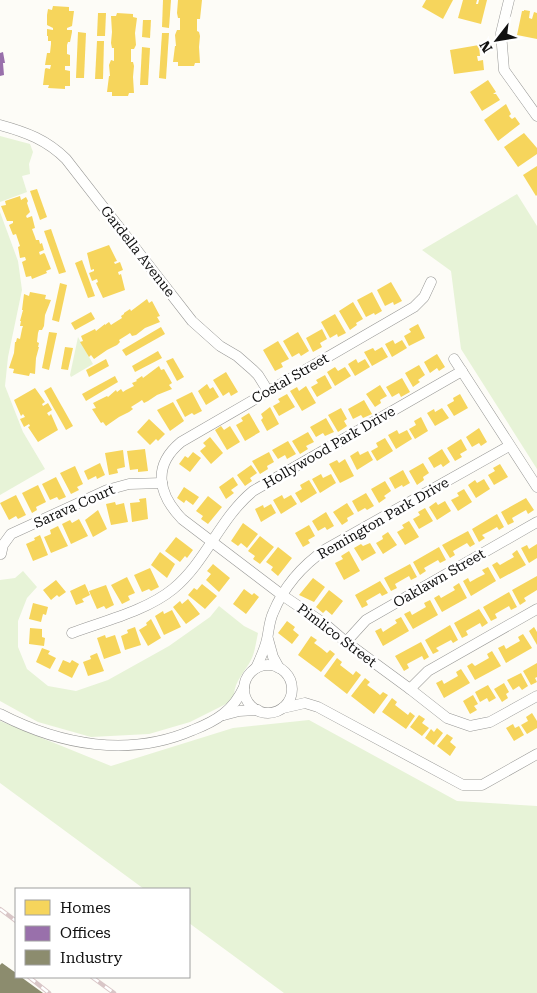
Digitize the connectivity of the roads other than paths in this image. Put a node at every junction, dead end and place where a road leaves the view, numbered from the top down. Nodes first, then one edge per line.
1 (509, 0) edge
2 (537, 116) edge
3 (0, 125) edge
4 (431, 282) dead end
5 (454, 359) dead end
6 (462, 371) junction
7 (268, 391) junction
8 (509, 446) junction
9 (162, 483) junction
10 (537, 488) edge
11 (537, 522) edge
12 (212, 542) junction
13 (1, 554) edge
14 (282, 595) junction
15 (537, 609) edge
16 (72, 633) dead end
17 (267, 638) junction
18 (346, 642) junction
19 (256, 668) junction
20 (279, 668) junction
21 (292, 687) junction
22 (244, 688) junction
23 (410, 689) junction
24 (537, 696) edge
25 (305, 703) junction
26 (283, 708) junction
27 (258, 710) junction
28 (0, 714) edge
29 (223, 716) junction
30 (537, 754) edge

1 - 2 street
3 - 7 street, Gardella Avenue
4 - 7 street, Costal Street
5 - 6 street
6 - 8 street
6 - 12 street, Hollywood Park Drive
7 - 9 street, Costal Street
8 - 10 street
8 - 14 street, Remington Park Drive
9 - 12 street, Pimlico Street
9 - 13 street, Sarava Court
11 - 18 street, Oaklawn Street
12 - 14 street, Pimlico Street
12 - 16 street, Hollywood Park Drive
14 - 17 street, Remington Park Drive
14 - 18 street, Pimlico Street
15 - 23 street
17 - 19 street, Remington Park Drive
17 - 20 street
18 - 23 street, Pimlico Street
19 - 20 street
19 - 22 street
20 - 21 street
21 - 25 street
21 - 26 street
22 - 27 street
22 - 29 street
23 - 24 street, Pimlico Street
25 - 26 street
25 - 30 street
26 - 27 street
27 - 29 street
28 - 29 street

